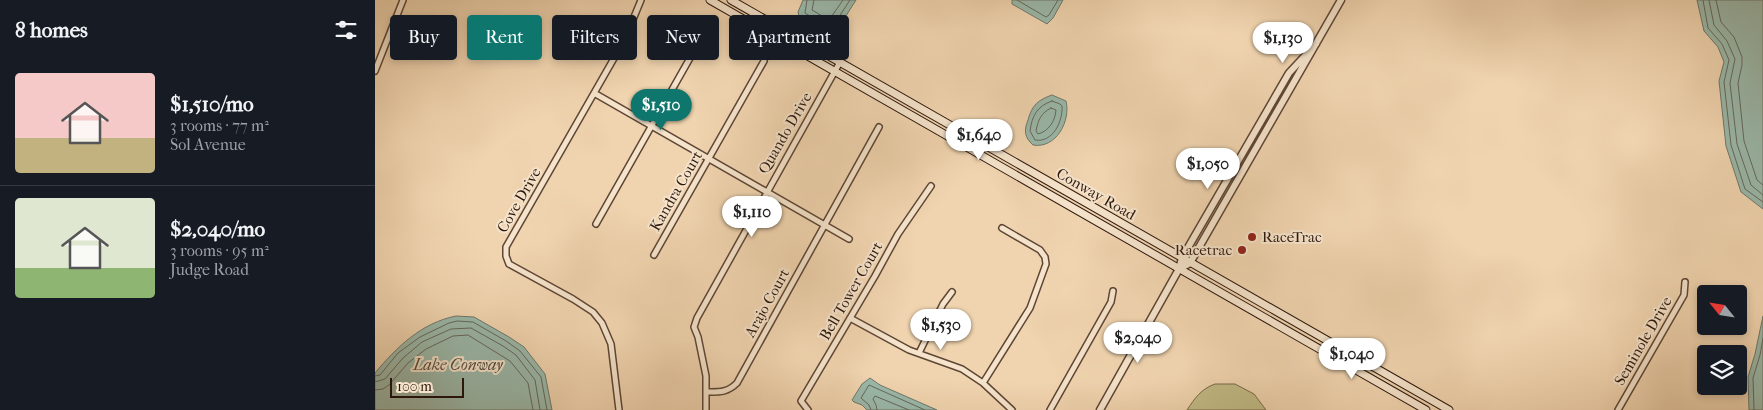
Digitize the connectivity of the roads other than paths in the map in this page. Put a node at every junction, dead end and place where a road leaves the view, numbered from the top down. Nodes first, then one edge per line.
1 (403, 0) edge
2 (641, 0) edge
3 (710, 0) edge
4 (731, 0) edge
5 (1341, 0) edge
6 (1316, 44) junction
7 (377, 60) edge
8 (689, 60) edge
9 (764, 62) dead end
10 (840, 62) junction
11 (834, 71) junction
12 (375, 72) edge
13 (594, 94) junction
14 (652, 126) junction
15 (879, 127) dead end
16 (968, 148) junction
17 (990, 148) junction
18 (709, 159) junction
19 (931, 186) dead end
20 (766, 192) junction
21 (597, 224) dead end
22 (824, 225) junction
23 (1003, 228) dead end
24 (849, 239) dead end
25 (654, 255) dead end
26 (1182, 258) junction
27 (1190, 263) junction
28 (1179, 269) junction
29 (1685, 282) dead end
30 (952, 292) dead end
31 (1113, 292) dead end
32 (850, 318) junction
33 (1288, 331) junction
34 (1311, 332) junction
35 (919, 353) junction
36 (983, 383) junction
37 (706, 392) junction
38 (1433, 401) junction
39 (1440, 408) edge
40 (619, 410) edge
41 (706, 410) edge
42 (808, 410) edge
43 (1012, 410) edge
44 (1050, 410) edge
45 (1101, 410) edge
46 (1427, 410) edge
47 (1449, 410) edge
48 (1618, 410) edge

1 - 7 street
2 - 13 street, Cove Drive
3 - 11 main road, Conway Road
4 - 10 main road, Conway Road
5 - 6 street
6 - 26 street
6 - 27 street
7 - 12 street
8 - 14 street
9 - 18 street, Kandra Court
10 - 11 street, Quando Drive
10 - 17 main road, Conway Road
11 - 16 main road, Conway Road
11 - 20 street, Quando Drive
13 - 14 street
13 - 40 street, Cove Drive
14 - 18 street
14 - 21 street
15 - 22 street, Arajo Court
16 - 17 main road
16 - 28 main road, Conway Road
17 - 26 main road, Conway Road
18 - 20 street
18 - 25 street, Kandra Court
19 - 32 street, Bell Tower Court
20 - 22 street
20 - 37 street, Quando Drive
22 - 24 street
22 - 37 street, Arajo Court
23 - 36 street
26 - 27 main road, Conway Road
26 - 28 street
27 - 28 street
27 - 34 main road, Conway Road
28 - 33 main road, Conway Road
28 - 45 street
29 - 48 street, Seminole Drive
30 - 35 street
31 - 44 street
32 - 35 street
32 - 42 street, Bell Tower Court
33 - 34 main road
33 - 46 main road, Conway Road
34 - 38 main road, Conway Road
35 - 36 street
36 - 43 street
37 - 41 street, Quando Drive
38 - 39 main road, Conway Road
38 - 46 street
39 - 47 main road, Conway Road

